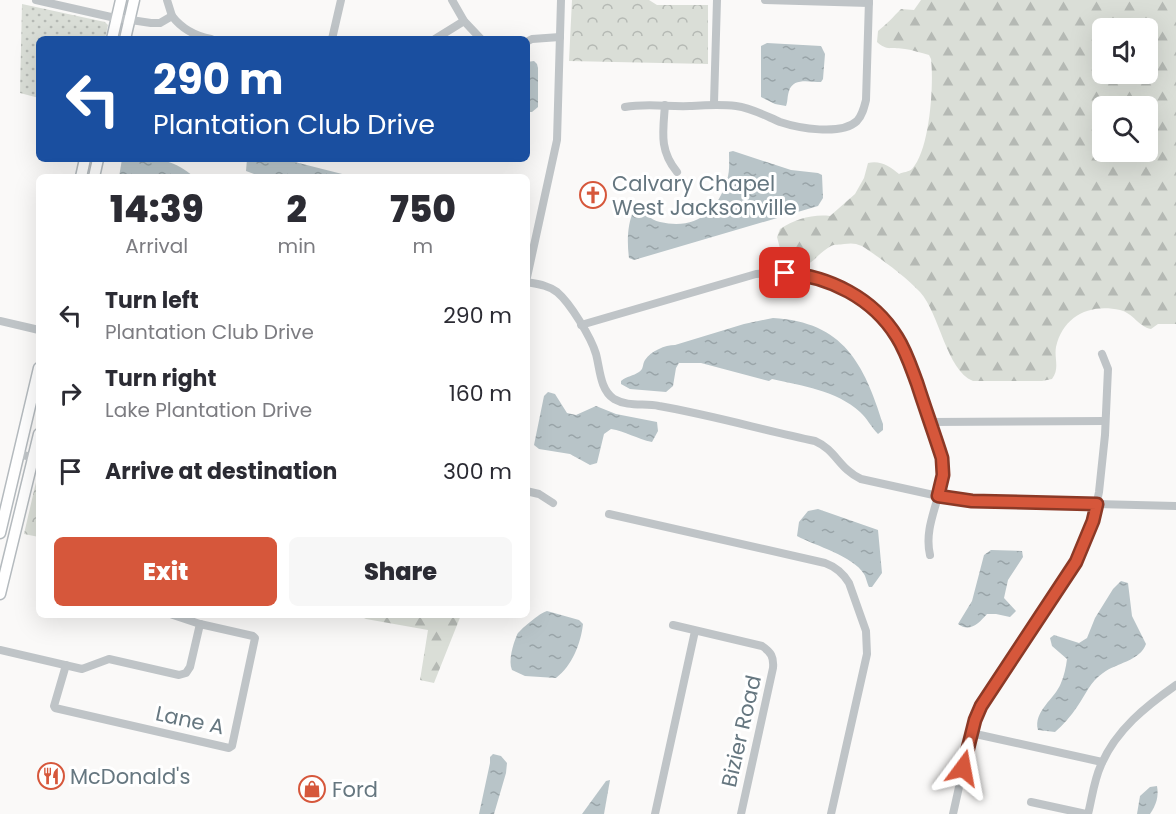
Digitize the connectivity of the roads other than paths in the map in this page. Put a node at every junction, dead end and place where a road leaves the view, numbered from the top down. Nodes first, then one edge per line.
1 (36, 0) edge
2 (121, 0) edge
3 (134, 0) edge
4 (167, 0) edge
5 (341, 0) edge
6 (452, 0) edge
7 (561, 0) edge
8 (717, 0) edge
9 (765, 0) edge
10 (869, 1) edge
11 (172, 16) junction
12 (117, 18) junction
13 (130, 20) junction
14 (464, 21) junction
15 (113, 36) edge
16 (126, 36) edge
17 (199, 36) edge
18 (333, 36) edge
19 (440, 36) edge
20 (478, 36) edge
21 (560, 37) junction
22 (530, 40) edge
23 (714, 103) junction
24 (664, 105) junction
25 (625, 107) dead end
26 (677, 172) dead end
27 (530, 263) edge
28 (530, 283) edge
29 (0, 321) edge
30 (581, 325) junction
31 (36, 329) edge
32 (1102, 354) dead end
33 (36, 381) edge
34 (1105, 421) junction
35 (931, 422) junction
36 (19, 454) junction
37 (36, 458) edge
38 (530, 492) edge
39 (938, 496) junction
40 (554, 503) dead end
41 (1097, 504) junction
42 (1176, 506) edge
43 (609, 514) dead end
44 (0, 534) edge
45 (930, 555) dead end
46 (0, 594) edge
47 (182, 618) edge
48 (200, 624) junction
49 (673, 626) dead end
50 (695, 631) junction
51 (0, 650) edge
52 (66, 665) junction
53 (1176, 685) edge
54 (971, 733) junction
55 (1102, 762) junction
56 (1031, 802) dead end
57 (655, 814) edge
58 (741, 814) edge
59 (831, 814) edge
60 (953, 814) edge
61 (1087, 814) edge

1 - 12 street
2 - 12 main road
3 - 13 main road
4 - 11 street
5 - 18 street
6 - 14 street
7 - 21 street
8 - 23 street
9 - 10 street
10 - 23 street
11 - 13 street
11 - 17 street
12 - 13 street
12 - 15 main road
13 - 16 main road
14 - 19 street
14 - 20 street
21 - 22 street
21 - 27 street
23 - 24 street
24 - 25 street
24 - 26 street
28 - 30 street
29 - 31 street
30 - 35 street
30 - 39 street
32 - 34 street
33 - 36 main road
34 - 35 street
34 - 41 street
35 - 39 street
36 - 37 street
36 - 44 main road
37 - 46 main road
38 - 40 street
39 - 41 street
39 - 45 street
41 - 42 street
41 - 54 street
43 - 59 street
47 - 48 street
48 - 52 street
48 - 52 street, Lane A
49 - 50 street
50 - 57 street
50 - 58 street, Bizier Road
51 - 52 street
53 - 55 street
54 - 55 street
54 - 60 street
55 - 61 street
56 - 61 street

